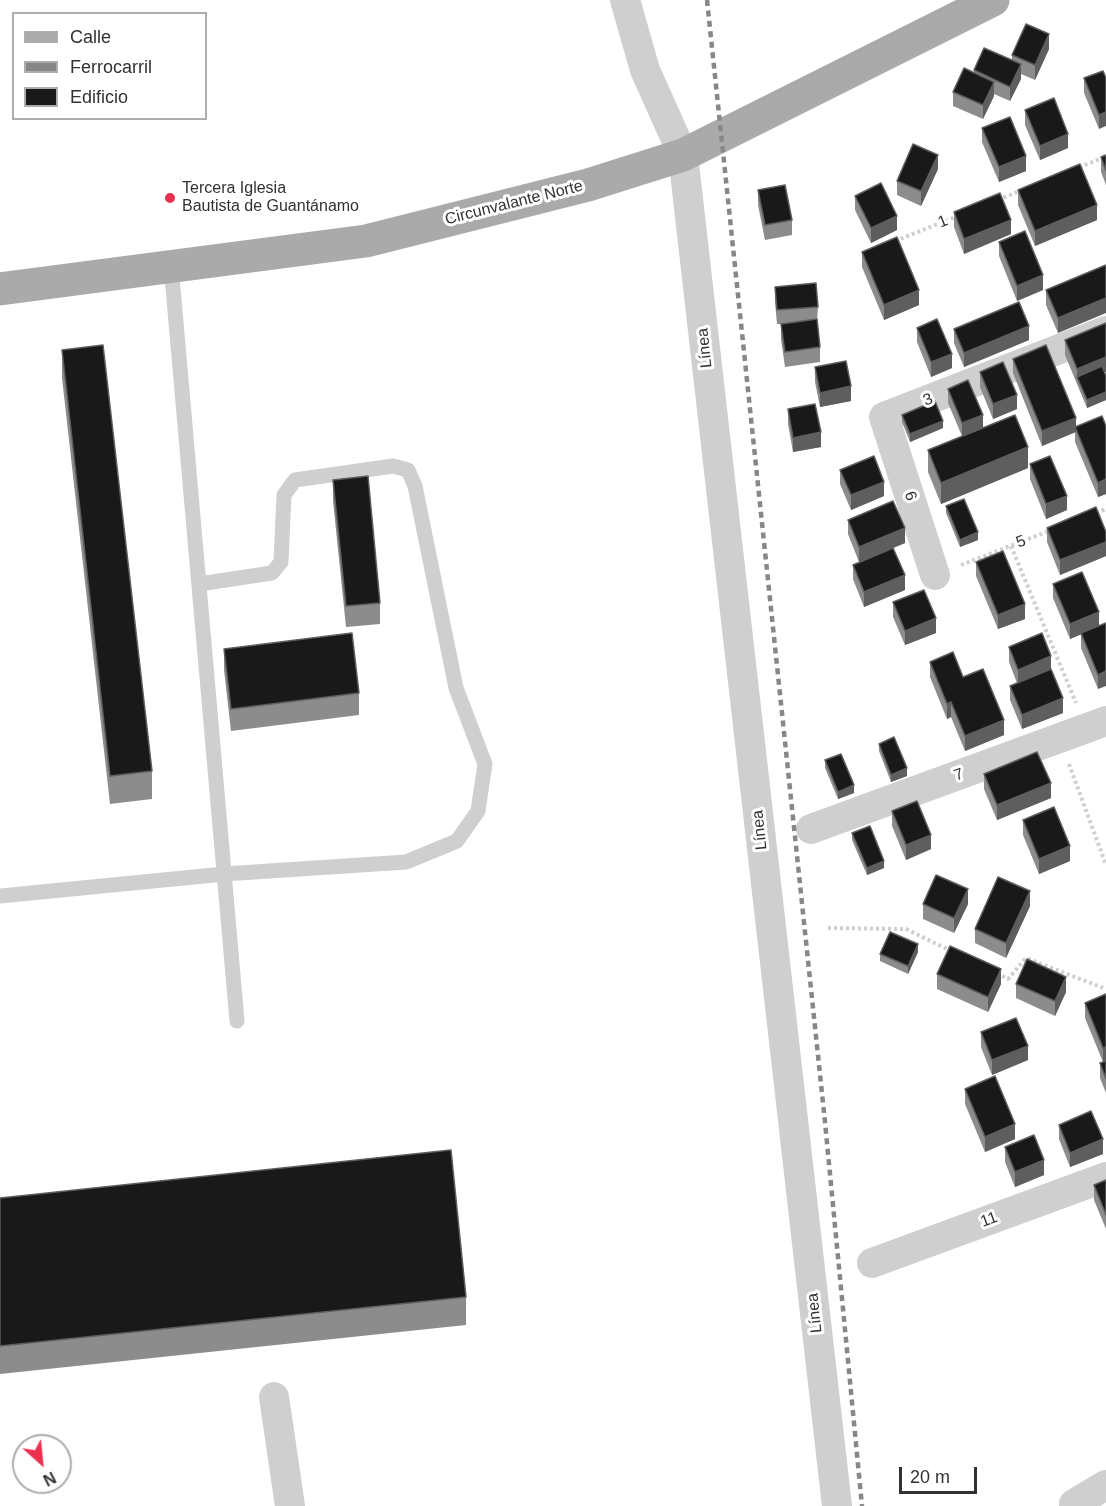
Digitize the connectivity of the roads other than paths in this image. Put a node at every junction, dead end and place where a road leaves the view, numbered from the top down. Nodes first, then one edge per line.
1 (625, 0) edge
2 (993, 0) edge
3 (683, 155) junction
4 (171, 266) junction
5 (0, 289) edge
6 (1106, 331) edge
7 (884, 417) joint
8 (935, 575) road end
9 (199, 584) junction
10 (1084, 729) edge
11 (811, 829) dead end
12 (224, 874) junction
13 (0, 896) edge
14 (237, 1021) dead end
15 (1106, 1177) edge
16 (872, 1263) dead end
17 (274, 1398) dead end
18 (1106, 1485) edge
19 (290, 1506) edge
20 (837, 1506) edge
21 (1074, 1506) edge

1 - 3 street, Línea
2 - 3 main road, Circunvalante Norte
3 - 4 main road, Circunvalante Norte
3 - 20 street, Línea
4 - 5 main road, Circunvalante Norte
4 - 9 lane
6 - 7 street, 3
7 - 8 street, 6
9 - 12 lane
9 - 12 lane
10 - 11 street, 7
12 - 13 lane
12 - 14 lane
15 - 16 street, 11
17 - 19 street
18 - 21 street

